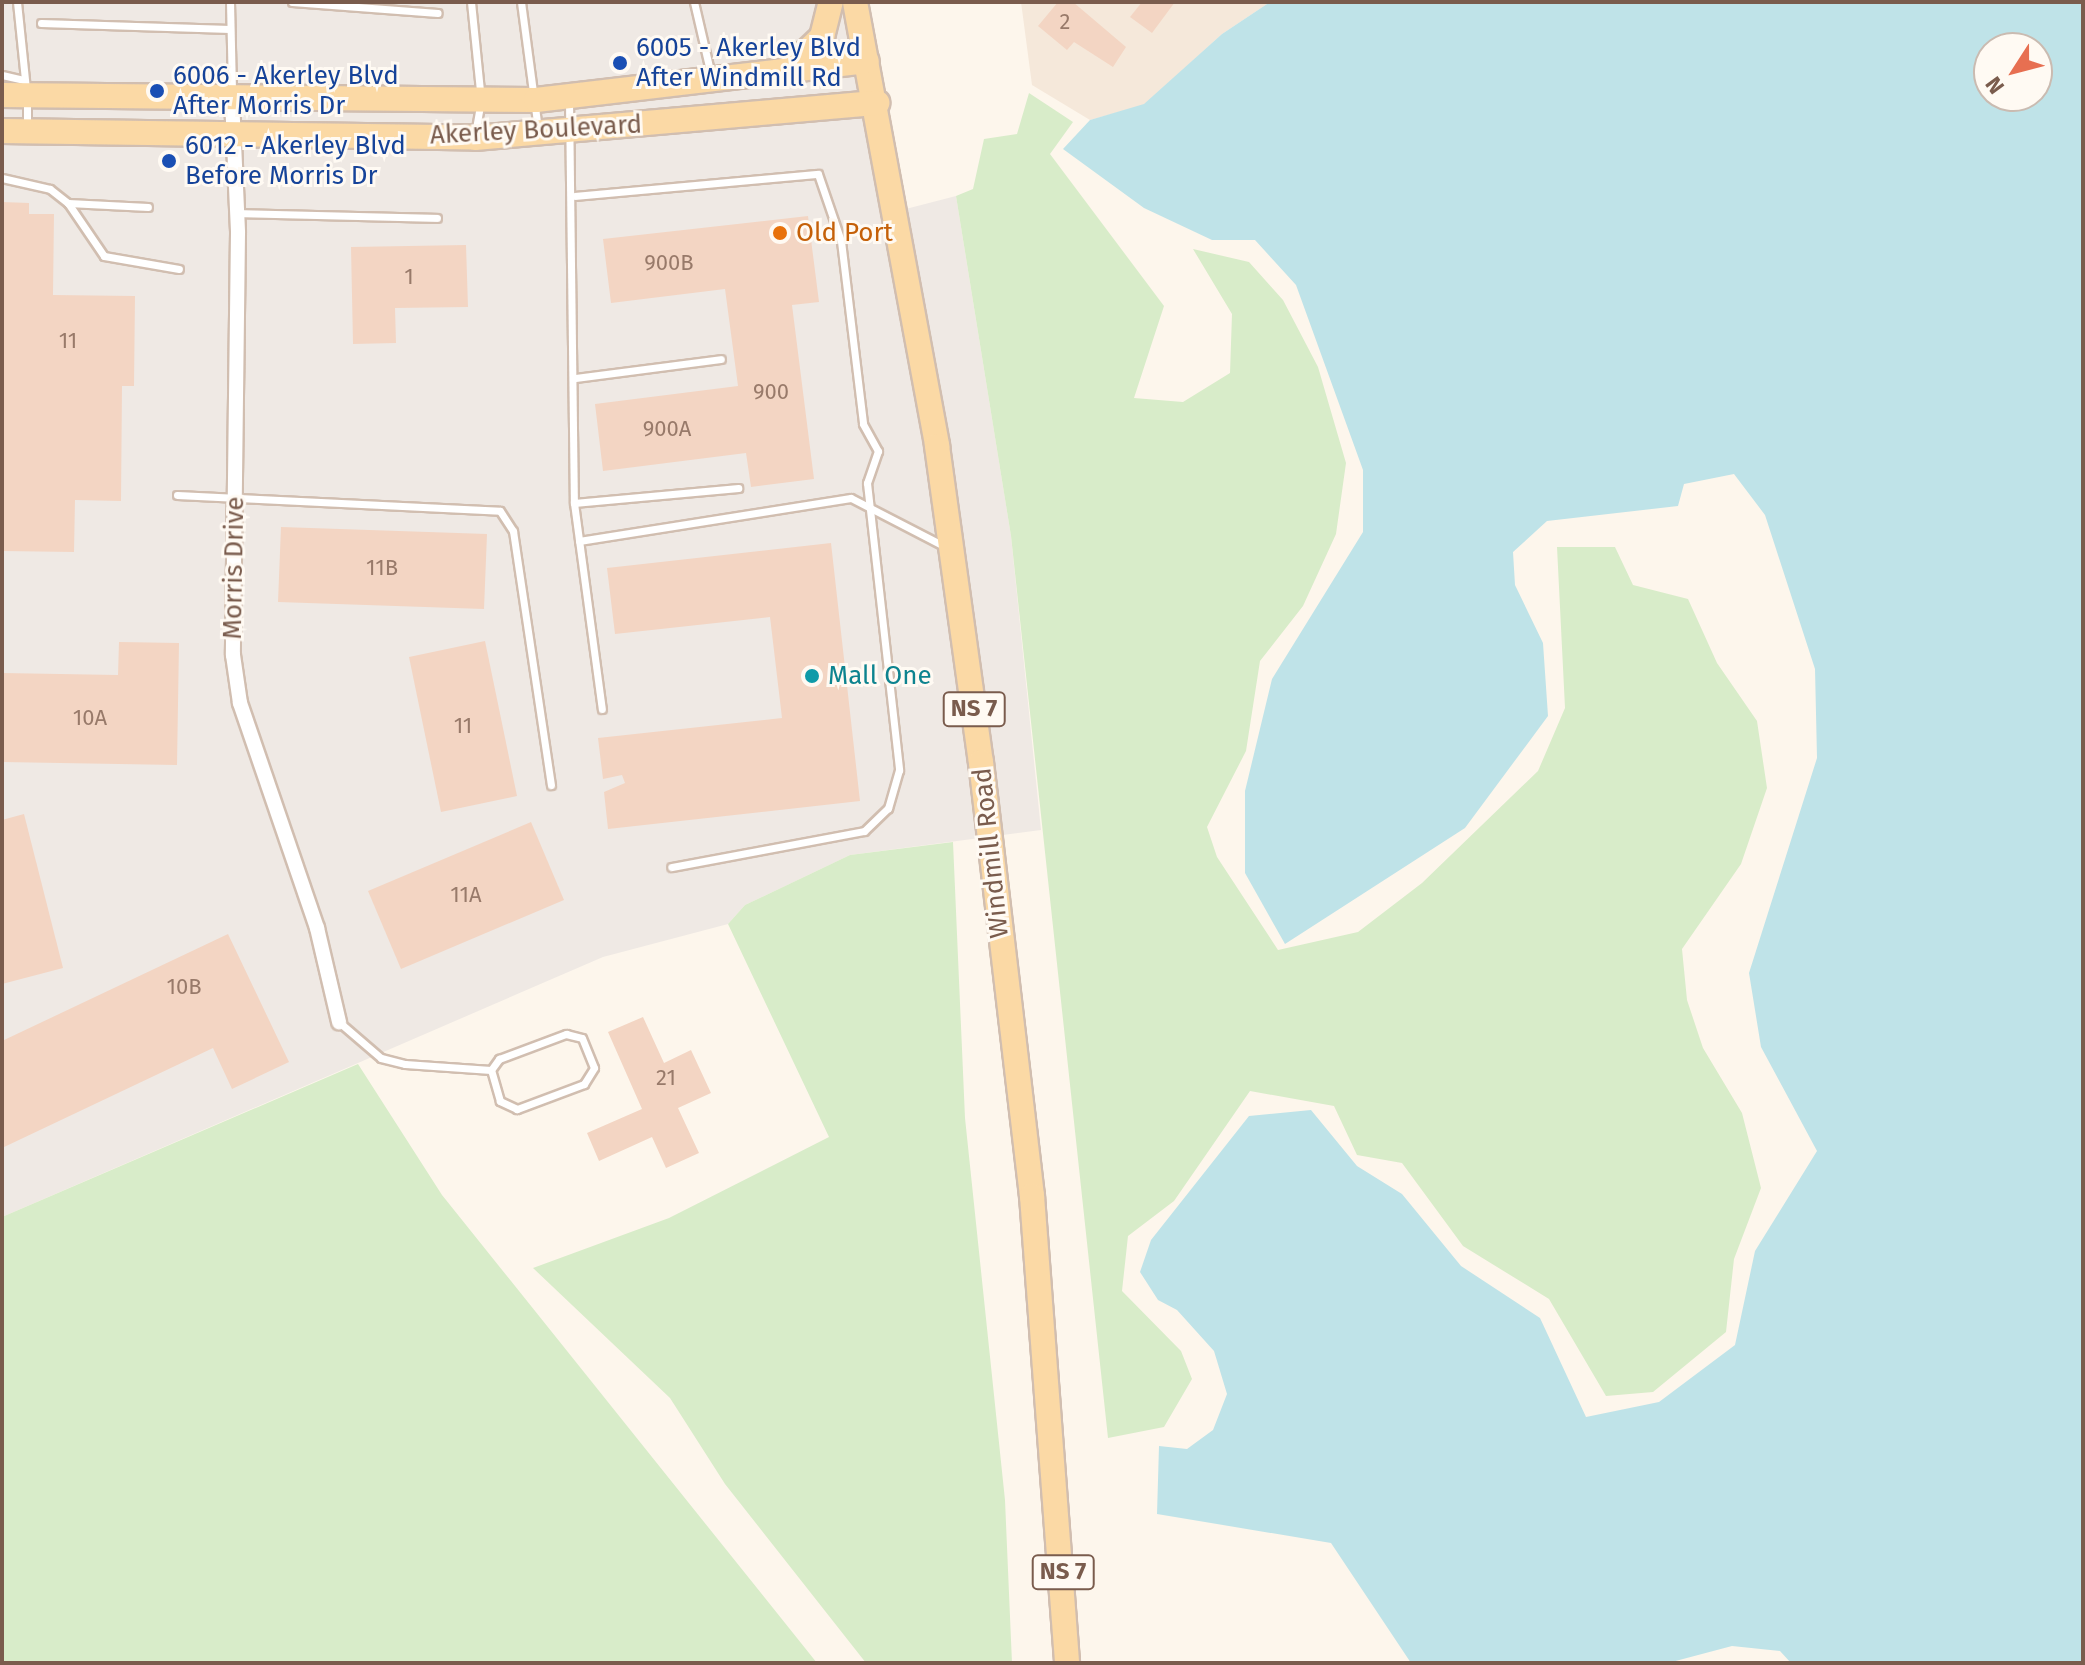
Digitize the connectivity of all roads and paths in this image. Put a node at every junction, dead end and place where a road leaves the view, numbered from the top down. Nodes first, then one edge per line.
1 (17, 2) edge
2 (230, 2) edge
3 (292, 2) edge
4 (471, 2) edge
5 (521, 2) edge
6 (694, 2) edge
7 (831, 2) edge
8 (855, 2) edge
9 (438, 13) dead end
10 (41, 23) dead end
11 (230, 29) junction
12 (867, 61) junction
13 (784, 73) junction
14 (2, 75) edge
15 (712, 77) junction
16 (26, 88) junction
17 (2, 95) edge
18 (568, 98) junction
19 (232, 99) junction
20 (481, 100) junction
21 (536, 100) junction
22 (877, 103) junction
23 (2, 131) edge
24 (27, 131) junction
25 (573, 131) junction
26 (232, 132) junction
27 (538, 135) junction
28 (475, 138) junction
29 (2, 178) edge
30 (575, 196) junction
31 (68, 203) junction
32 (148, 207) dead end
33 (237, 213) junction
34 (437, 218) dead end
35 (179, 269) dead end
36 (721, 359) dead end
37 (575, 378) junction
38 (738, 488) dead end
39 (177, 495) dead end
40 (235, 496) junction
41 (574, 503) junction
42 (869, 507) junction
43 (579, 541) junction
44 (951, 550) junction
45 (602, 709) dead end
46 (551, 785) dead end
47 (671, 867) dead end
48 (339, 1022) joint
49 (491, 1070) junction
50 (1067, 1663) edge

1 - 16 lane
2 - 11 lane
3 - 9 lane
4 - 20 lane
5 - 21 lane
6 - 15 lane
7 - 13 main road
8 - 12 main road, Windmill Road / NS 7
10 - 11 lane
11 - 19 lane
12 - 13 main road, Akerley Boulevard
12 - 22 main road, Windmill Road / NS 7
13 - 15 main road, Akerley Boulevard
14 - 16 lane
15 - 18 main road, Akerley Boulevard
16 - 17 main road, Akerley Boulevard
16 - 19 main road, Akerley Boulevard
16 - 24 lane
18 - 21 main road, Akerley Boulevard
18 - 25 lane
19 - 20 main road, Akerley Boulevard
19 - 26 street, Morris Drive
20 - 21 main road, Akerley Boulevard
20 - 28 lane
21 - 27 lane
22 - 25 main road, Akerley Boulevard
22 - 44 main road, Windmill Road / NS 7
23 - 24 main road, Akerley Boulevard
24 - 26 main road, Akerley Boulevard
25 - 27 main road, Akerley Boulevard
25 - 30 lane
26 - 28 main road, Akerley Boulevard
26 - 33 street, Morris Drive
27 - 28 main road, Akerley Boulevard
29 - 31 lane
30 - 37 lane
30 - 42 lane
31 - 32 lane
31 - 35 lane
33 - 34 lane
33 - 40 street, Morris Drive
36 - 37 lane
37 - 41 lane
38 - 41 lane
39 - 40 lane
40 - 46 lane
40 - 48 street, Morris Drive
41 - 43 lane
42 - 43 lane
42 - 44 lane
42 - 47 lane
43 - 45 lane
44 - 50 main road, Windmill Road / NS 7
48 - 49 lane
49 - 49 lane

